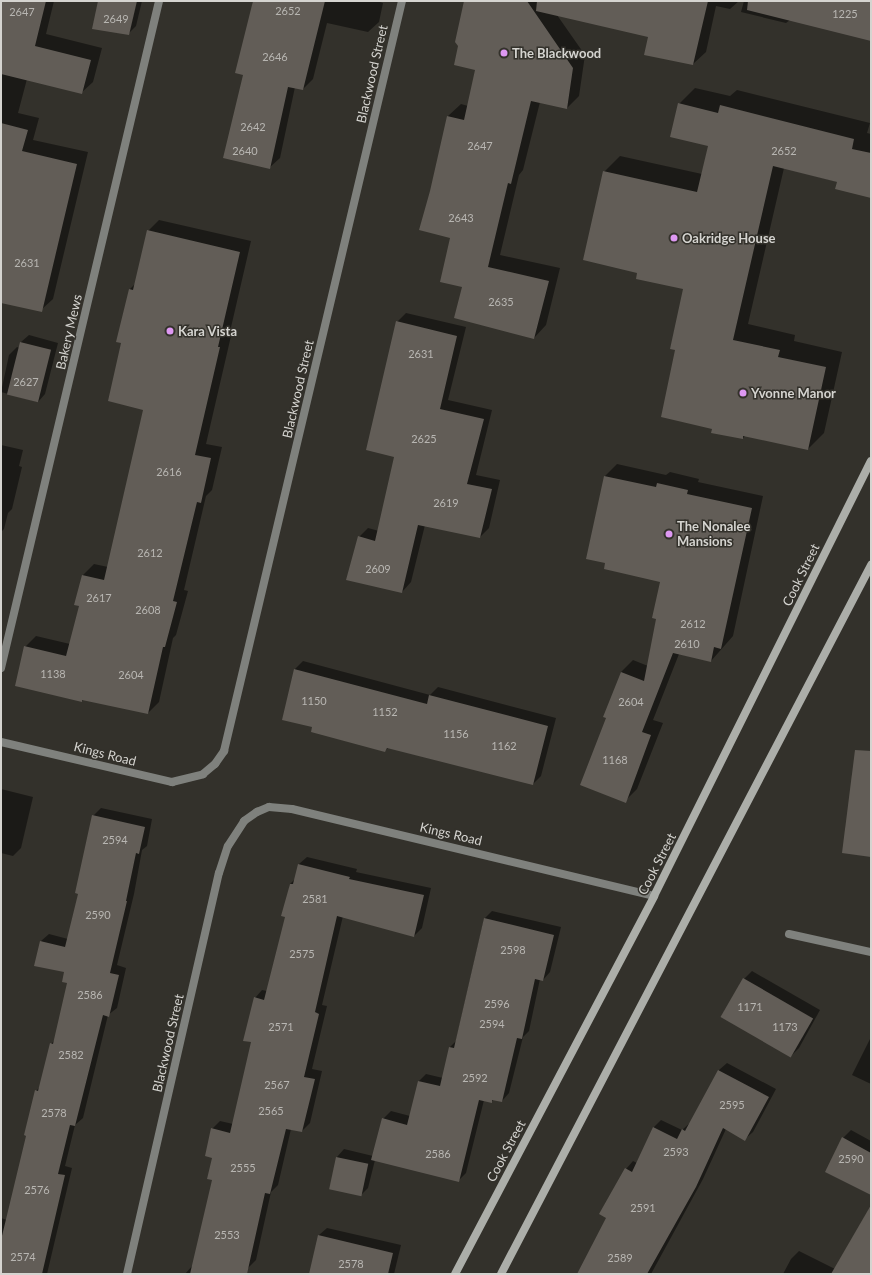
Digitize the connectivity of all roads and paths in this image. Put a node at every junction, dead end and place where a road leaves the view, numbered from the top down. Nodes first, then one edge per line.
1 (159, 1) edge
2 (402, 1) edge
3 (871, 461) edge
4 (871, 565) edge
5 (1, 668) edge
6 (1, 742) edge
7 (203, 774) joint
8 (244, 821) joint
9 (654, 896) junction
10 (789, 934) dead end
11 (871, 952) edge
12 (127, 1274) edge
13 (455, 1274) edge
14 (502, 1274) edge

1 - 5 street, Bakery Mews
2 - 7 street, Blackwood Street
3 - 9 main road, Cook Street
4 - 14 main road
6 - 7 street, Kings Road
8 - 9 street, Kings Road
8 - 12 street, Blackwood Street
9 - 13 main road, Cook Street
10 - 11 street

